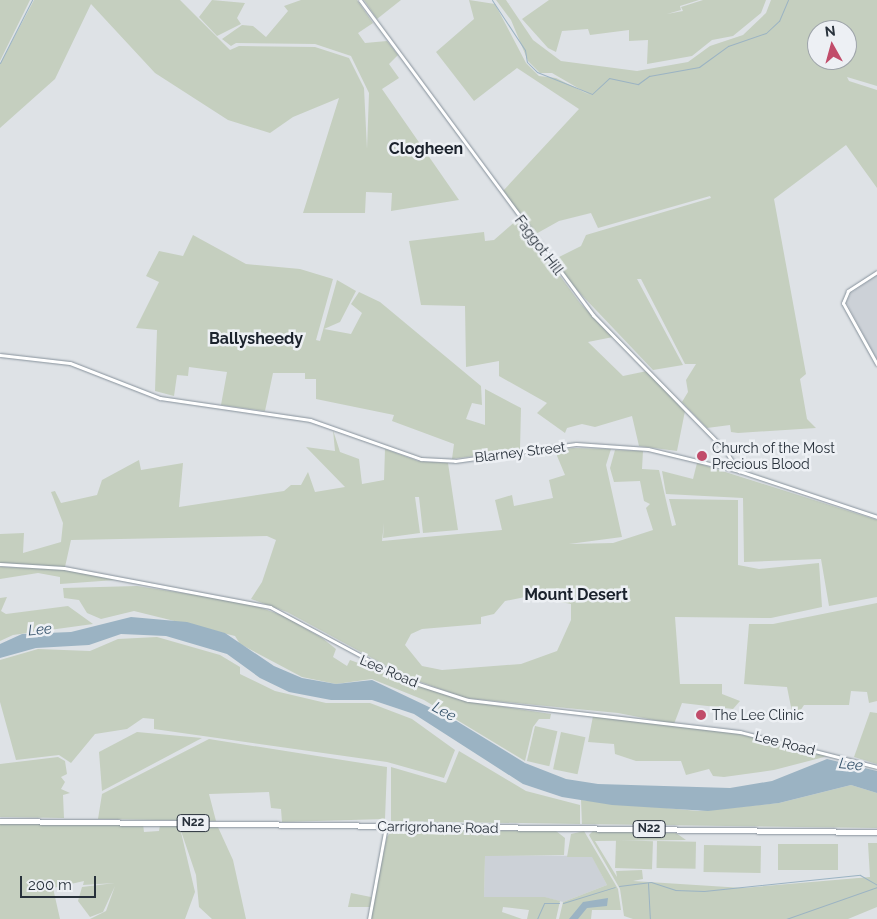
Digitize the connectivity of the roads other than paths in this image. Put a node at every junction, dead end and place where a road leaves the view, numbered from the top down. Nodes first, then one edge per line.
1 (360, 0) edge
2 (877, 270) edge
3 (0, 355) edge
4 (877, 364) edge
5 (739, 471) junction
6 (877, 517) edge
7 (0, 564) edge
8 (877, 767) edge
9 (0, 821) edge
10 (386, 826) junction
11 (877, 832) edge
12 (369, 919) edge

1 - 5 street, Faggot Hill
2 - 4 street
3 - 5 street, Blarney Street
5 - 6 street, Blarney Street
7 - 8 street, Lee Road
9 - 10 highway, Carrigrohane Road / N22
10 - 11 highway, Carrigrohane Road / N22
10 - 12 street

